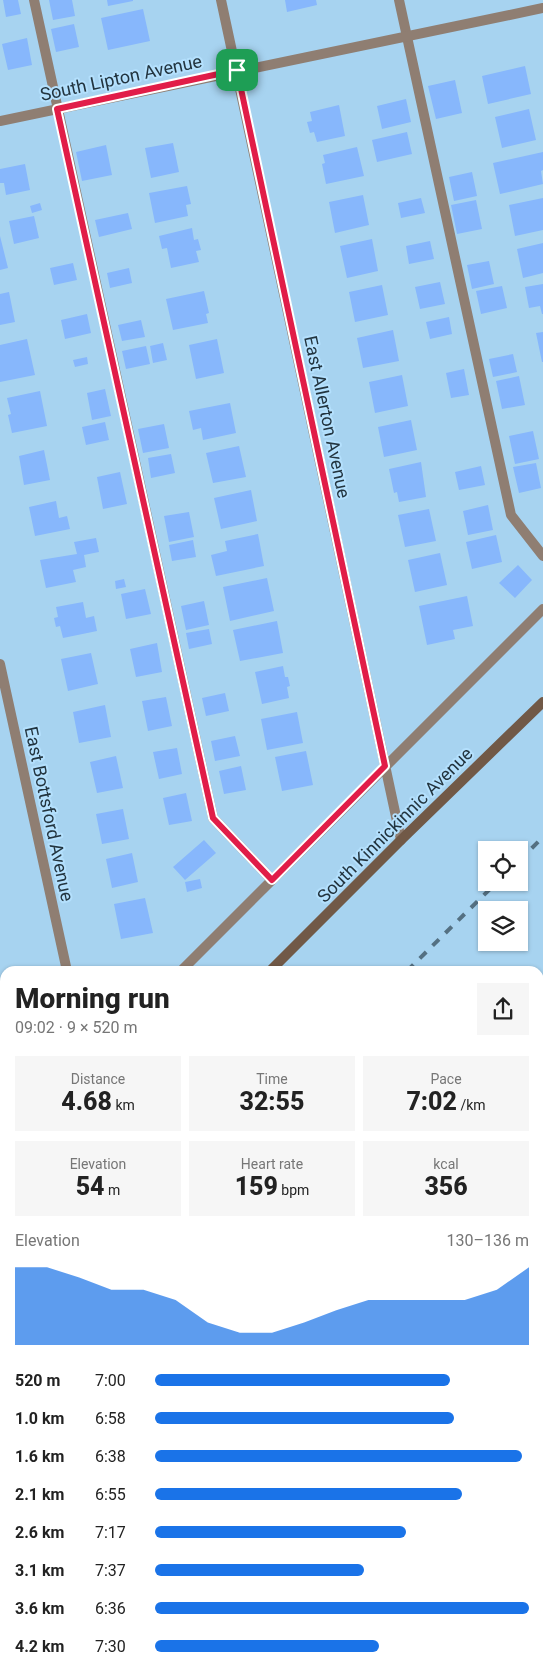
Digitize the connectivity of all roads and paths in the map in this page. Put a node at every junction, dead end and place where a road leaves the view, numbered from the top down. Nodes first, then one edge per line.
1 (34, 0) edge
2 (221, 0) edge
3 (399, 0) edge
4 (543, 8) edge
5 (407, 36) junction
6 (237, 70) junction
7 (57, 109) junction
8 (0, 121) edge
9 (543, 556) edge
10 (543, 609) edge
11 (0, 664) edge
12 (543, 702) edge
13 (385, 766) junction
14 (401, 840) junction
15 (272, 880) junction
16 (66, 966) edge
17 (187, 966) edge
18 (275, 966) edge

1 - 7 street
2 - 6 street, East Allerton Avenue
3 - 5 street
4 - 5 street, South Lipton Avenue
5 - 6 street, South Lipton Avenue
5 - 9 street
6 - 7 street, South Lipton Avenue
6 - 13 street, East Allerton Avenue
7 - 8 street, South Lipton Avenue
7 - 15 street
10 - 13 street
11 - 16 street, East Bottsford Avenue
12 - 14 street, South Kinnickinnic Avenue
13 - 14 street, East Allerton Avenue
13 - 15 street
14 - 18 street, South Kinnickinnic Avenue
15 - 17 street

